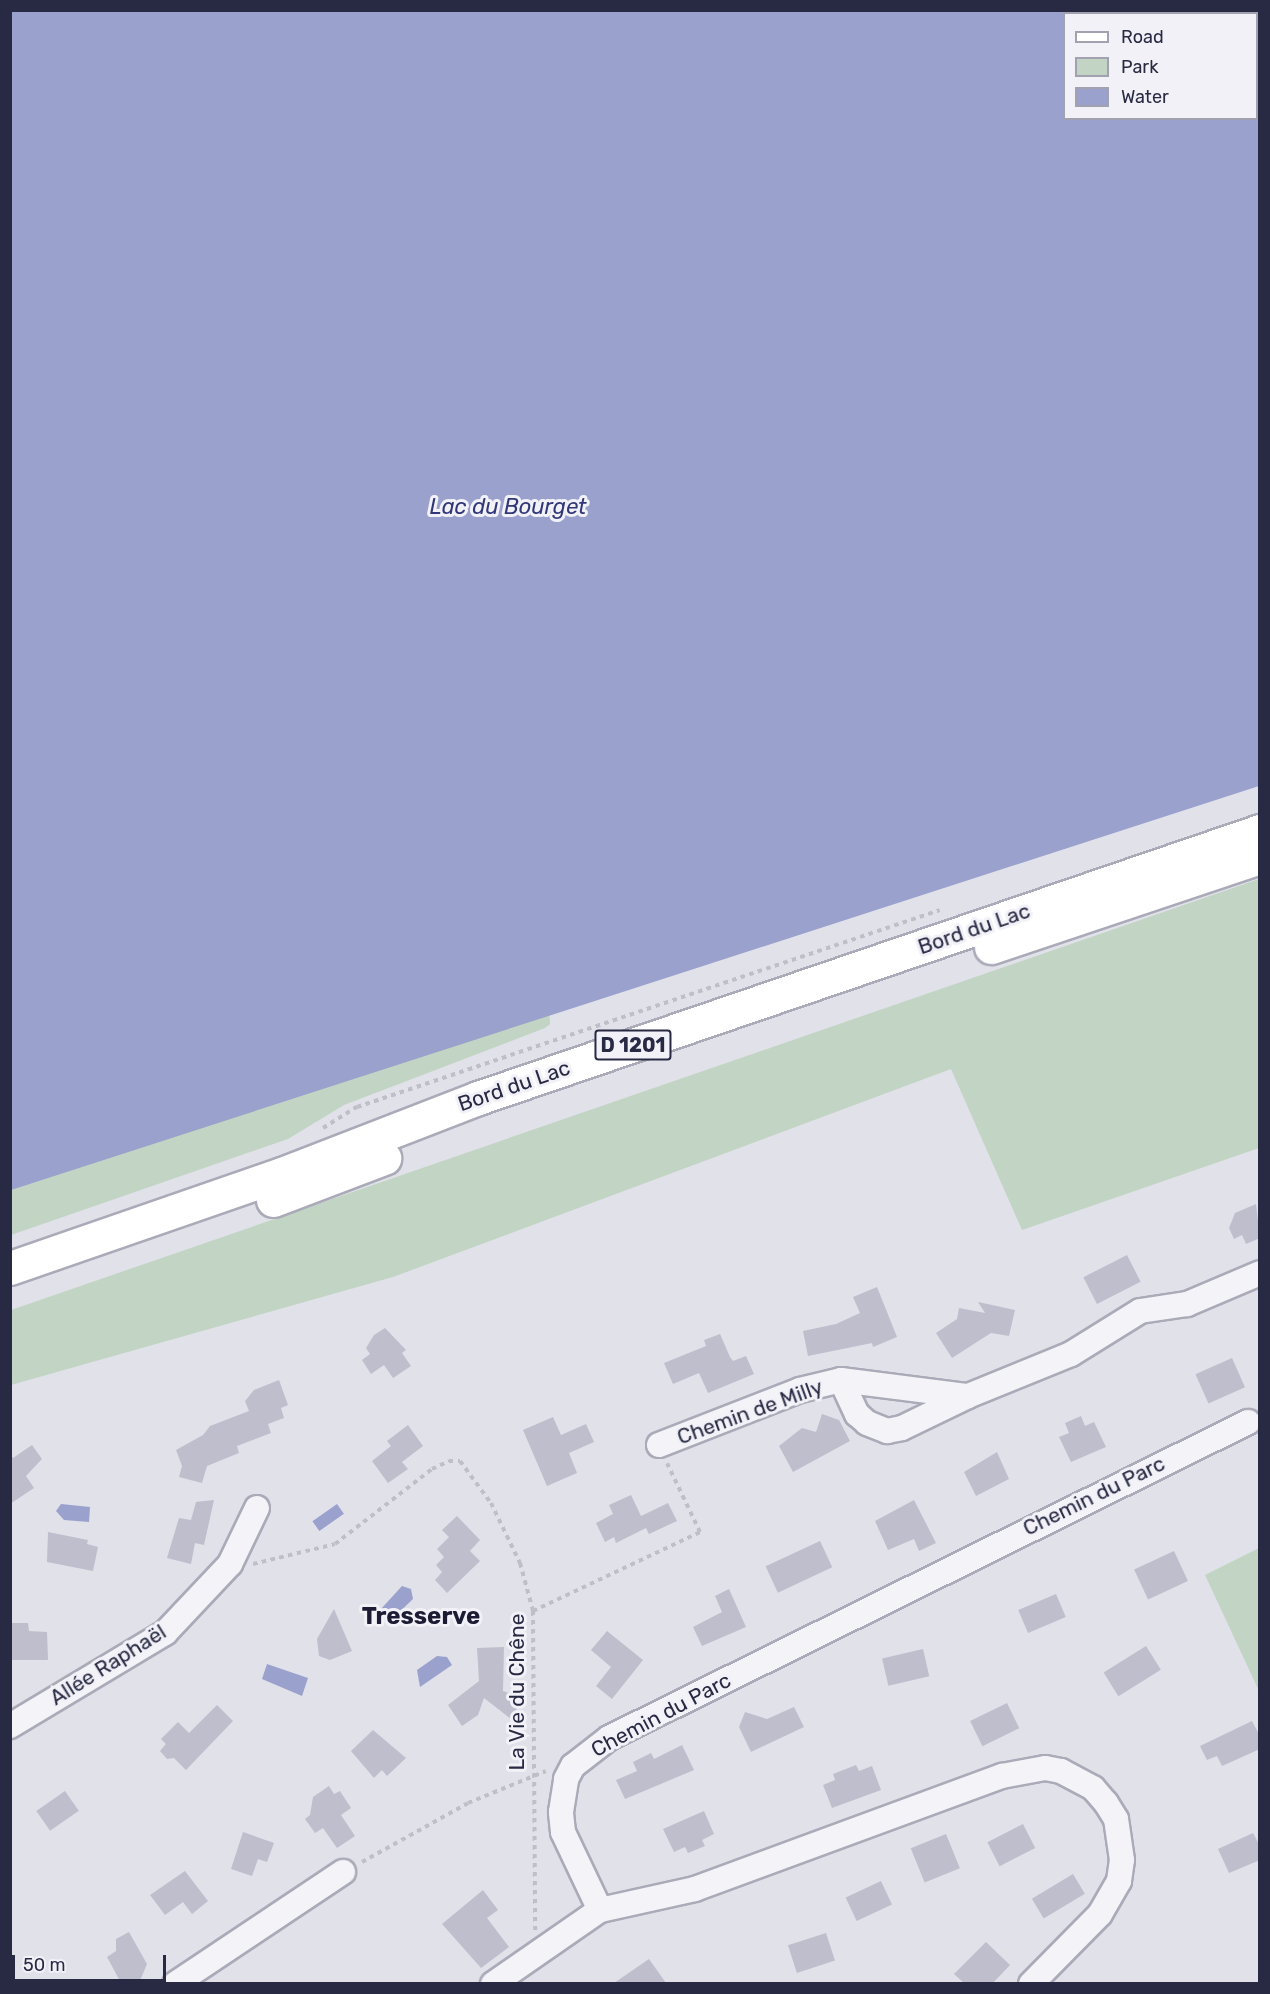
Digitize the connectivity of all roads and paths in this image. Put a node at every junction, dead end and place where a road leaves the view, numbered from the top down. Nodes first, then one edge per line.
1 (1260, 831) edge
2 (1260, 857) edge
3 (10, 1268) edge
4 (1260, 1273) edge
5 (10, 1292) edge
6 (840, 1380) junction
7 (968, 1396) junction
8 (1248, 1422) dead end
9 (659, 1445) joint
10 (257, 1508) dead end
11 (230, 1564) junction
12 (534, 1611) junction
13 (10, 1726) edge
14 (573, 1766) junction
15 (532, 1773) junction
16 (343, 1872) joint
17 (600, 1910) junction
18 (535, 1953) junction
19 (175, 1983) edge
20 (493, 1983) edge
21 (1031, 1983) edge

1 - 3 main road, Bord du Lac / D 1201
2 - 5 main road, Bord du Lac / D 1201
4 - 7 street, Chemin de Milly
6 - 7 street, Chemin de Milly
6 - 7 street, Chemin de Milly
6 - 9 street, Chemin de Milly
8 - 14 street, Chemin du Parc
9 - 12 path
10 - 11 street, Allée Raphaël
11 - 12 path, La Vie du Chêne
11 - 13 street, Allée Raphaël
12 - 15 path, La Vie du Chêne
14 - 15 path
14 - 17 street, Chemin du Parc
15 - 16 path
15 - 18 path, La Vie du Chêne
16 - 19 street
17 - 18 street
17 - 21 street
18 - 20 street

